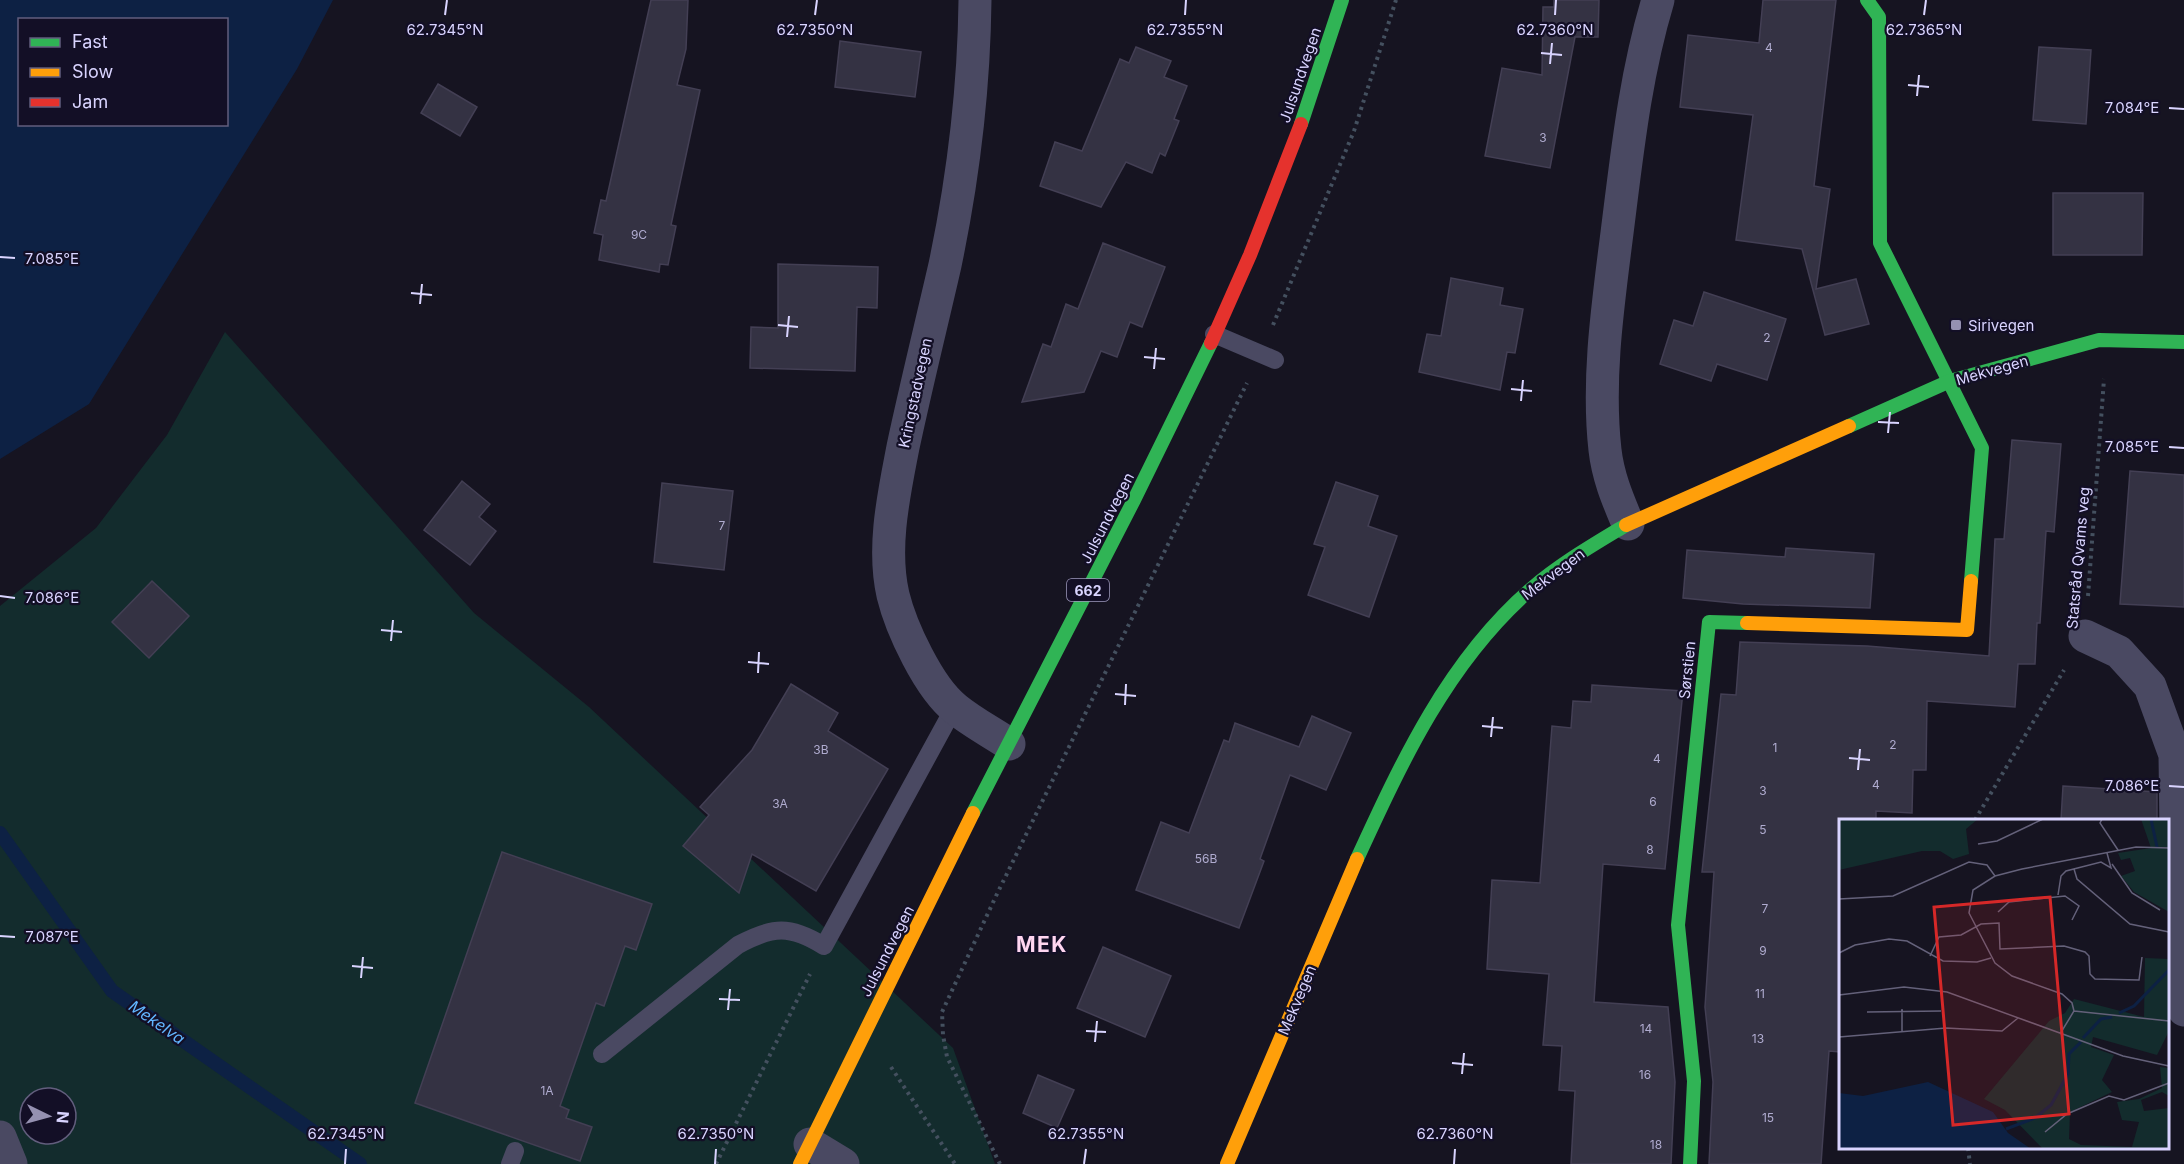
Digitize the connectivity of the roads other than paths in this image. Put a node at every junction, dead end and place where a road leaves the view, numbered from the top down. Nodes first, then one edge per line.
1 (975, 0) edge
2 (1342, 0) edge
3 (1658, 0) edge
4 (1867, 0) edge
5 (1214, 334) junction
6 (2184, 342) edge
7 (1268, 357) road end
8 (1950, 381) junction
9 (1629, 524) junction
10 (2085, 636) road end
11 (954, 708) junction
12 (1009, 744) junction
13 (2184, 1010) edge
14 (602, 1054) dead end
15 (0, 1137) edge
16 (805, 1154) edge
17 (10, 1164) edge
18 (843, 1164) edge
19 (1227, 1164) edge
20 (1690, 1164) edge

1 - 11 street, Kringstadvegen
2 - 5 street, Julsundvegen / 662
3 - 9 street
4 - 8 street
5 - 7 lane
5 - 12 street, Julsundvegen / 662
6 - 8 street, Mekvegen
8 - 9 street, Mekvegen
8 - 20 street, Sørstien
9 - 19 street, Mekvegen
10 - 13 street
11 - 12 street, Kringstadvegen
11 - 14 lane
12 - 16 street, Julsundvegen / 662
15 - 17 street
16 - 18 street

